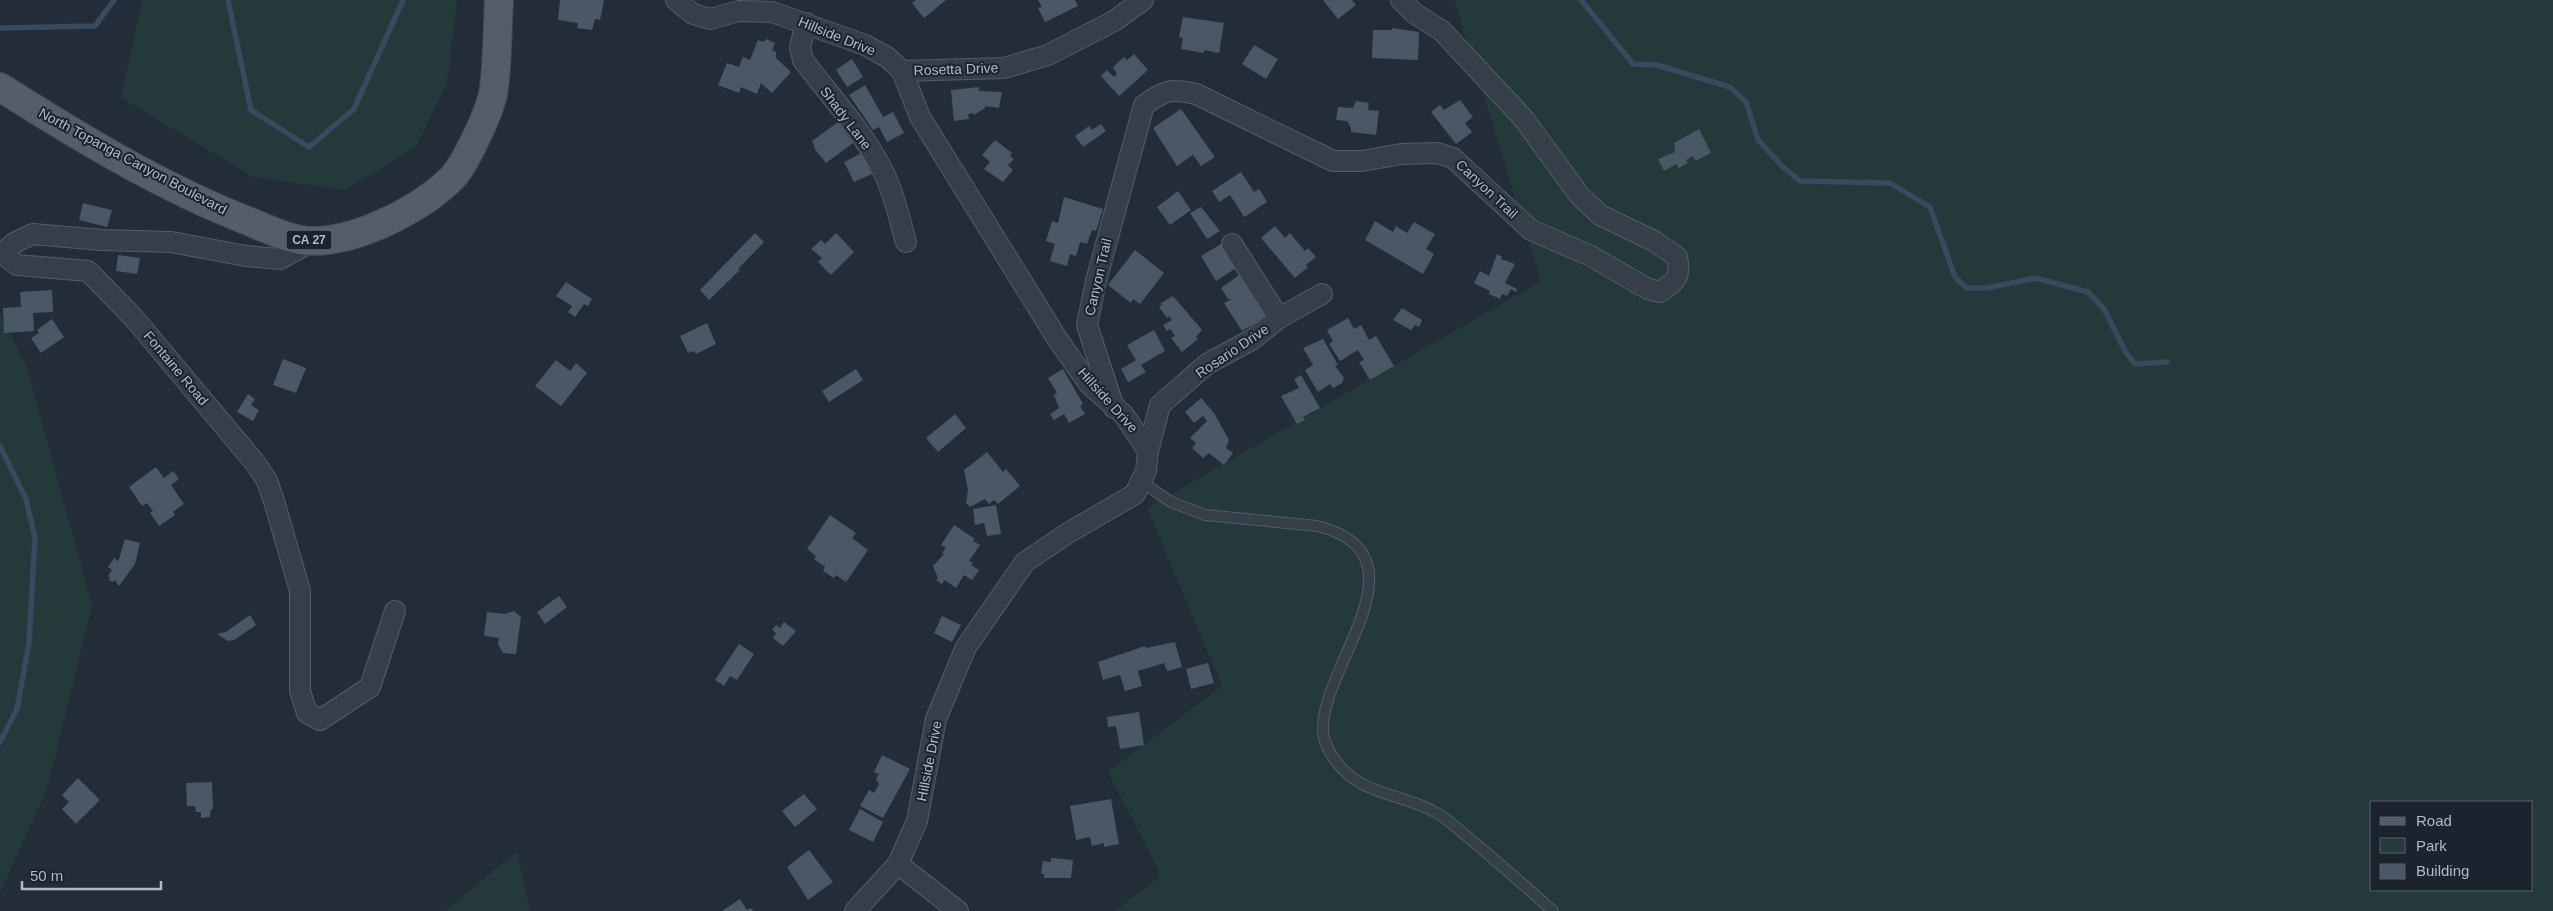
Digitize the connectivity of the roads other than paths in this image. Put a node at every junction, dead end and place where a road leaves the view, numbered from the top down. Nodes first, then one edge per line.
1 (498, 0) edge
2 (676, 0) edge
3 (1143, 0) edge
4 (1401, 0) edge
5 (806, 23) junction
6 (902, 71) junction
7 (0, 87) edge
8 (313, 241) junction
9 (906, 242) dead end
10 (1232, 244) dead end
11 (1322, 294) dead end
12 (1280, 318) junction
13 (1114, 408) junction
14 (1148, 451) junction
15 (1142, 482) junction
16 (395, 611) dead end
17 (898, 864) junction
18 (855, 911) edge
19 (958, 911) edge
20 (1553, 911) edge

1 - 8 main road, North Topanga Canyon Boulevard / CA 27
2 - 5 street, Hillside Drive
3 - 6 street, Rosetta Drive
4 - 13 street, Canyon Trail
5 - 6 street, Hillside Drive
5 - 9 street, Shady Lane
6 - 13 street, Hillside Drive
7 - 8 main road, North Topanga Canyon Boulevard / CA 27
8 - 16 street, Fontaine Road
10 - 12 street
11 - 12 street, Rosario Drive
12 - 14 street, Rosario Drive
13 - 14 street, Hillside Drive
14 - 15 street, Hillside Drive
15 - 17 street, Hillside Drive
15 - 20 lane
17 - 18 street, Hillside Drive
17 - 19 street

